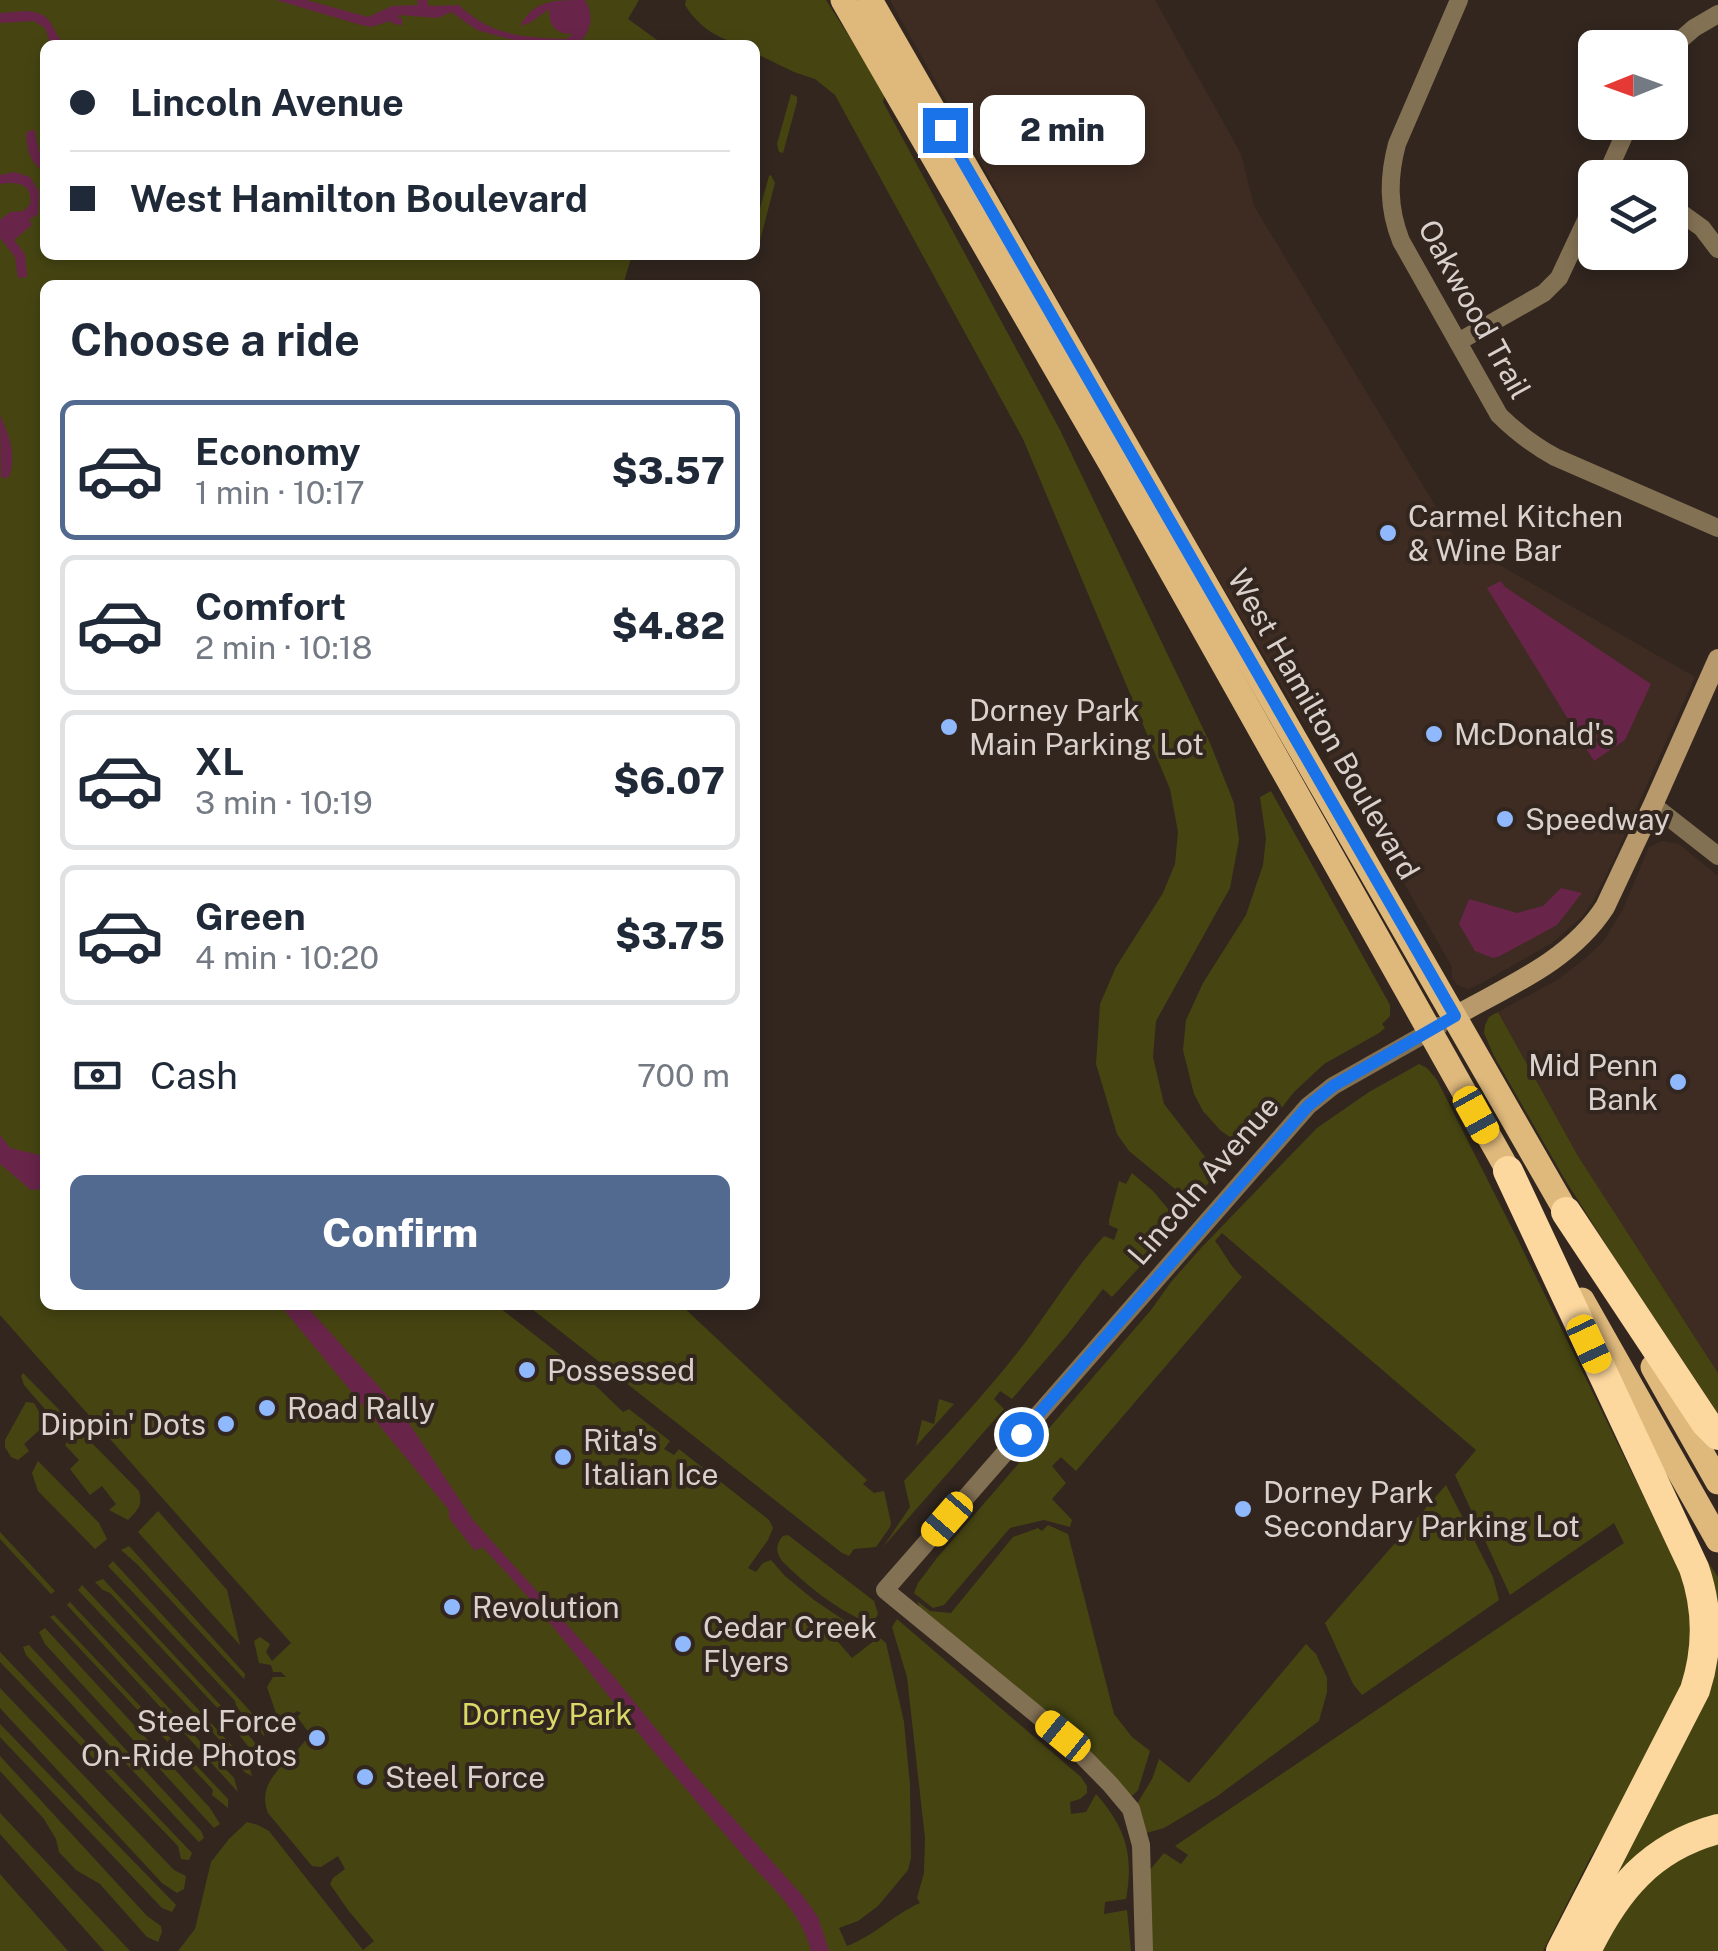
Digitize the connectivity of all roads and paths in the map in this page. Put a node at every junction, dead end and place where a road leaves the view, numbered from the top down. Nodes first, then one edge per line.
1 (843, 0) edge
2 (870, 0) edge
3 (1460, 0) edge
4 (1718, 14) edge
5 (1688, 33) edge
6 (1688, 218) edge
7 (1578, 237) edge
8 (1718, 249) edge
9 (1458, 342) junction
10 (1718, 528) edge
11 (1718, 659) edge
12 (1653, 806) junction
13 (1718, 856) edge
14 (1455, 1016) junction
15 (1430, 1031) junction
16 (1508, 1171) junction
17 (1566, 1212) junction
18 (1718, 1435) edge
19 (1718, 1482) edge
20 (1718, 1540) edge
21 (1718, 1829) edge
22 (1144, 1951) edge
23 (1560, 1951) edge
24 (1586, 1951) edge

1 - 15 main road, West Hamilton Boulevard
2 - 14 main road, West Hamilton Boulevard
3 - 9 street, Oakwood Trail
4 - 5 street
6 - 8 street
7 - 9 street
9 - 10 street, Oakwood Trail
11 - 12 street, Lincoln Avenue
12 - 13 street
12 - 14 street, Lincoln Avenue
14 - 15 street, Lincoln Avenue
14 - 17 main road, West Hamilton Boulevard
15 - 16 main road, West Hamilton Boulevard
15 - 22 street, Lincoln Avenue
16 - 20 main road, West Hamilton Boulevard
16 - 23 highway
17 - 18 highway
17 - 19 main road, West Hamilton Boulevard
21 - 24 highway

